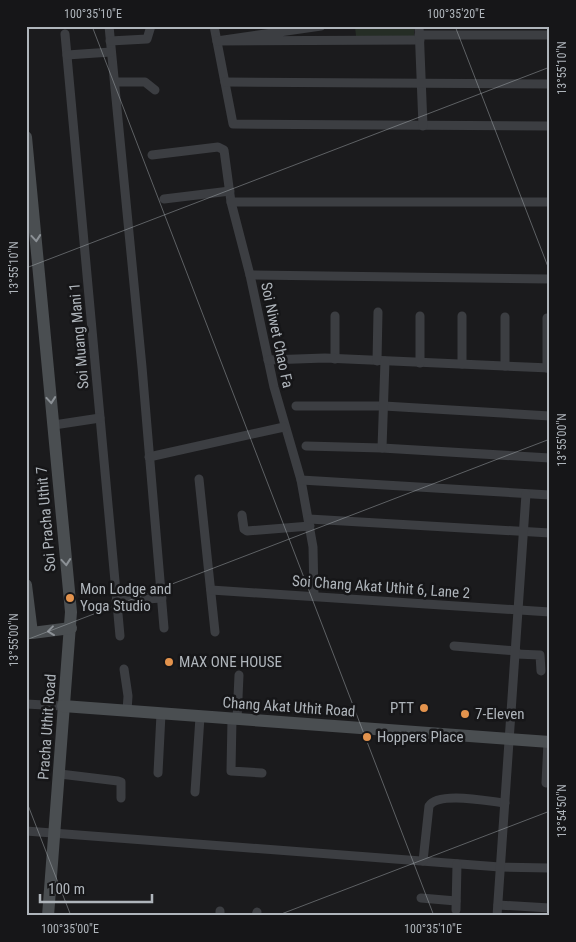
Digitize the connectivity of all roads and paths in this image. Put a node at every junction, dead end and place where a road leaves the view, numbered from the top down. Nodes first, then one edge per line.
1 (109, 26) edge
2 (159, 26) edge
3 (214, 26) edge
4 (321, 26) edge
5 (151, 27) edge
6 (64, 34) dead end
7 (419, 34) edge
8 (550, 35) edge
9 (110, 41) junction
10 (217, 41) junction
11 (111, 52) junction
12 (68, 55) junction
13 (114, 82) junction
14 (225, 82) junction
15 (550, 84) edge
16 (422, 85) junction
17 (155, 90) dead end
18 (423, 126) junction
19 (550, 126) edge
20 (26, 137) edge
21 (152, 155) dead end
22 (230, 191) junction
23 (164, 199) dead end
24 (231, 202) junction
25 (550, 202) edge
26 (250, 275) junction
27 (550, 279) edge
28 (378, 312) dead end
29 (335, 316) dead end
30 (420, 316) dead end
31 (462, 316) dead end
32 (505, 317) dead end
33 (547, 318) dead end
34 (335, 359) junction
35 (268, 360) junction
36 (381, 361) junction
37 (420, 362) junction
38 (462, 364) junction
39 (505, 366) junction
40 (548, 368) edge
41 (296, 406) dead end
42 (384, 406) junction
43 (550, 416) edge
44 (100, 418) junction
45 (54, 425) junction
46 (284, 427) junction
47 (306, 446) dead end
48 (382, 448) junction
49 (149, 457) junction
50 (550, 458) edge
51 (199, 478) dead end
52 (301, 480) junction
53 (526, 494) junction
54 (550, 495) edge
55 (242, 515) dead end
56 (309, 523) junction
57 (524, 532) junction
58 (550, 533) edge
59 (26, 585) edge
60 (211, 590) junction
61 (314, 596) junction
62 (162, 598) junction
63 (116, 600) junction
64 (518, 611) junction
65 (550, 612) edge
66 (71, 628) junction
67 (164, 628) dead end
68 (215, 632) dead end
69 (29, 634) edge
70 (120, 636) dead end
71 (454, 646) dead end
72 (516, 652) junction
73 (124, 668) dead end
74 (541, 671) dead end
75 (239, 675) dead end
76 (26, 704) edge
77 (63, 706) junction
78 (127, 711) junction
79 (162, 714) junction
80 (200, 717) junction
81 (235, 719) junction
82 (510, 739) junction
83 (549, 742) edge
84 (158, 773) dead end
85 (60, 774) junction
86 (262, 774) dead end
87 (546, 783) dead end
88 (195, 792) dead end
89 (121, 798) dead end
90 (505, 803) junction
91 (26, 831) edge
92 (54, 832) junction
93 (424, 861) junction
94 (457, 864) junction
95 (500, 867) junction
96 (550, 868) edge
97 (422, 898) dead end
98 (498, 905) junction
99 (550, 908) edge
100 (48, 916) edge
101 (497, 916) edge

1 - 9 street
2 - 5 street
3 - 10 street
4 - 10 street
5 - 9 street
6 - 12 street, Soi Muang Mani 1
7 - 8 street
7 - 10 street
7 - 16 street
9 - 11 street
10 - 14 street
11 - 12 street
11 - 13 street
12 - 44 street, Soi Muang Mani 1
13 - 17 street
13 - 49 street
14 - 16 street
14 - 18 street
15 - 16 street
16 - 18 street
18 - 19 street
20 -> 45 street, Soi Pracha Uthit 7
21 - 22 street, Soi Niwet Chao Fa
22 - 23 street
22 - 24 street, Soi Niwet Chao Fa
24 - 25 street
24 - 26 street, Soi Niwet Chao Fa
26 - 27 street
26 - 35 street, Soi Niwet Chao Fa
28 - 36 street
29 - 34 street
30 - 37 street
31 - 38 street
32 - 39 street
33 - 40 street
34 - 35 street
34 - 36 street
35 - 46 street, Soi Niwet Chao Fa
36 - 37 street
36 - 42 street
37 - 38 street
38 - 39 street
39 - 40 street
41 - 42 street
42 - 43 street
42 - 48 street
44 - 45 street
44 - 63 street, Soi Muang Mani 1
45 -> 66 street, Soi Pracha Uthit 7
46 - 49 street
46 - 52 street, Soi Niwet Chao Fa
47 - 48 street
48 - 50 street
49 - 62 street
51 - 60 street
52 - 53 street
52 - 56 street, Soi Niwet Chao Fa
53 - 54 street
53 - 57 street
55 - 56 street
56 - 57 street
56 - 61 street, Soi Niwet Chao Fa
57 - 58 street
57 - 64 street
59 - 69 street
60 - 61 street, Soi Chang Akat Uthit 6, Lane 2
60 - 68 street
61 - 64 street, Soi Chang Akat Uthit 6, Lane 2
62 - 63 street
62 - 67 street
63 - 70 street, Soi Muang Mani 1
64 - 65 street, Soi Chang Akat Uthit 6, Lane 2
64 - 72 street
66 -> 69 street
66 - 77 street, Pracha Uthit Road
71 - 72 street
72 - 74 street
72 - 82 street
73 - 78 street
75 - 81 street
76 - 77 street, Chang Akat Uthit Road
77 - 78 street, Chang Akat Uthit Road
77 - 85 street, Pracha Uthit Road
78 - 79 street, Chang Akat Uthit Road
79 - 80 street, Chang Akat Uthit Road
79 - 84 street
80 - 81 street, Chang Akat Uthit Road
80 - 88 street
81 - 82 street, Chang Akat Uthit Road
81 - 86 street
82 - 83 street, Chang Akat Uthit Road
82 - 90 street
83 - 87 street
85 - 89 street
85 - 92 street, Pracha Uthit Road
90 - 93 street
90 - 95 street
91 - 92 street
92 - 93 street
92 - 100 street, Pracha Uthit Road
93 - 94 street
94 - 95 street
94 - 97 street
95 - 96 street
95 - 98 street
98 - 99 street
98 - 101 street

